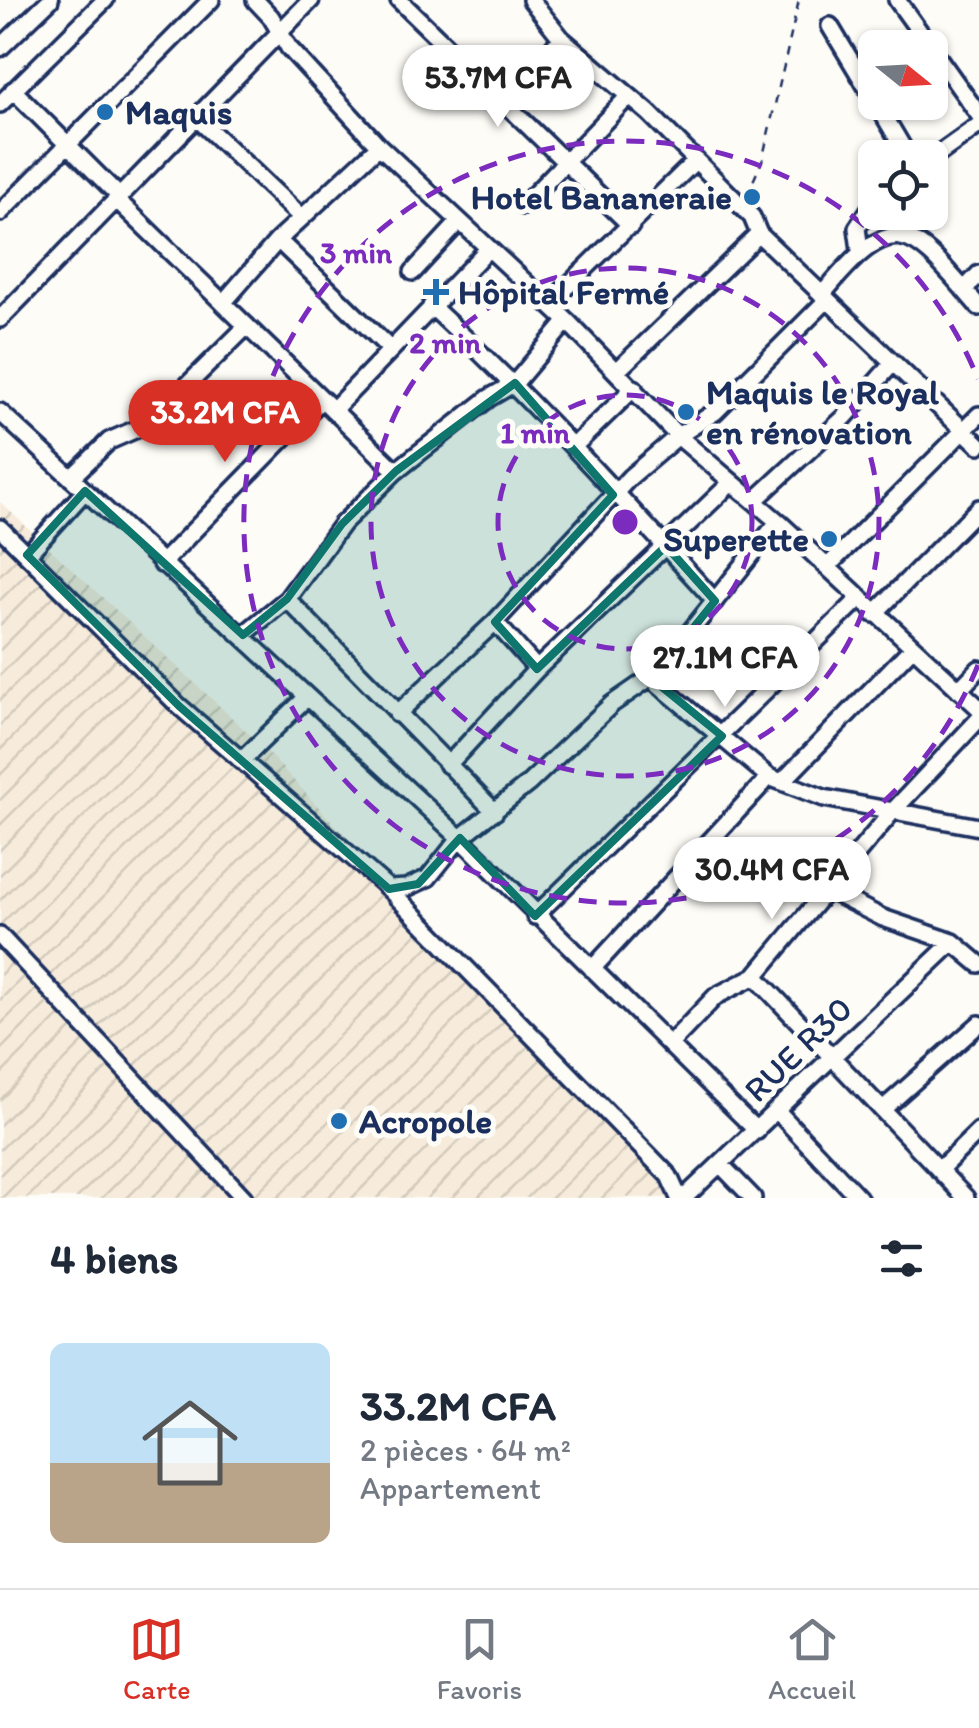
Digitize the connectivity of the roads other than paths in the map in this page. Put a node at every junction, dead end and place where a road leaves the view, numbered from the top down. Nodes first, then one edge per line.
1 (50, 0) edge
2 (105, 0) edge
3 (211, 0) edge
4 (254, 0) edge
5 (310, 0) edge
6 (399, 0) edge
7 (531, 0) edge
8 (897, 0) edge
9 (830, 26) dead end
10 (277, 32) junction
11 (562, 39) junction
12 (0, 47) edge
13 (858, 73) edge
14 (13, 90) junction
15 (497, 97) junction
16 (628, 97) junction
17 (0, 104) edge
18 (979, 116) edge
19 (197, 118) junction
20 (979, 124) edge
21 (68, 144) junction
22 (379, 146) junction
23 (948, 147) edge
24 (563, 161) junction
25 (694, 162) junction
26 (119, 198) junction
27 (523, 206) dead end
28 (0, 213) edge
29 (301, 217) junction
30 (459, 222) junction
31 (631, 226) junction
32 (858, 226) edge
33 (760, 234) junction
34 (278, 240) junction
35 (488, 249) junction
36 (860, 250) junction
37 (414, 272) dead end
38 (979, 274) edge
39 (964, 290) junction
40 (825, 298) junction
41 (223, 303) junction
42 (549, 304) junction
43 (431, 306) junction
44 (979, 307) edge
45 (1, 316) edge
46 (568, 322) junction
47 (247, 326) junction
48 (390, 349) junction
49 (892, 364) junction
50 (617, 372) junction
51 (515, 384) junction
52 (634, 388) junction
53 (327, 404) junction
54 (0, 412) edge
55 (979, 415) edge
56 (964, 431) junction
57 (678, 436) junction
58 (979, 444) edge
59 (574, 446) junction
60 (396, 471) junction
61 (71, 478) junction
62 (732, 482) junction
63 (84, 490) junction
64 (614, 495) junction
65 (754, 501) junction
66 (979, 508) edge
67 (778, 522) junction
68 (0, 528) edge
69 (666, 546) junction
70 (26, 554) junction
71 (161, 564) junction
72 (826, 568) junction
73 (287, 598) junction
74 (859, 599) junction
75 (715, 601) junction
76 (874, 614) junction
77 (494, 622) junction
78 (243, 636) junction
79 (912, 648) junction
80 (979, 668) edge
81 (537, 669) junction
82 (651, 678) junction
83 (958, 690) junction
84 (307, 697) junction
85 (979, 708) edge
86 (397, 714) junction
87 (979, 719) edge
88 (722, 736) junction
89 (241, 760) junction
90 (448, 765) junction
91 (775, 780) junction
92 (495, 812) junction
93 (892, 812) junction
94 (979, 827) edge
95 (460, 838) junction
96 (389, 888) junction
97 (828, 890) junction
98 (535, 916) junction
99 (0, 936) edge
100 (953, 942) junction
101 (979, 964) edge
102 (592, 969) junction
103 (755, 976) junction
104 (979, 1024) edge
105 (672, 1043) junction
106 (834, 1055) junction
107 (883, 1109) junction
108 (777, 1111) junction
109 (757, 1131) junction
110 (979, 1132) edge
111 (721, 1165) junction
112 (939, 1170) junction
113 (244, 1198) edge
114 (682, 1198) edge
115 (753, 1198) edge
116 (859, 1198) edge
117 (966, 1198) edge

1 - 12 street
2 - 14 street
3 - 21 street
4 - 10 street
5 - 10 street
6 - 15 street
7 - 11 street
8 - 18 street
9 - 13 street
10 - 19 street
10 - 22 street
11 - 15 street
11 - 16 street
14 - 17 street
14 - 21 street
15 - 24 street
16 - 24 street
16 - 25 street
19 - 26 street
19 - 29 street
20 - 23 street
21 - 26 street
21 - 28 street
22 - 29 street
22 - 30 street
24 - 27 street
24 - 31 street
25 - 31 street
25 - 33 street
26 - 41 street
26 - 45 street
29 - 34 street
30 - 35 street
30 - 37 street
31 - 42 street
32 - 36 street
33 - 40 street
33 - 50 street
34 - 41 street
34 - 48 street
35 - 42 street
35 - 43 street
36 - 39 street
36 - 40 street
38 - 39 street
39 - 44 street
40 - 49 street
40 - 57 street
41 - 47 street
42 - 46 street
43 - 48 street
43 - 51 street
46 - 50 street
46 - 51 street
47 - 53 street
47 - 61 street
48 - 53 street
49 - 56 street
49 - 65 street
50 - 52 street
51 - 59 street
51 - 60 street
52 - 57 street
52 - 59 street
53 - 60 street
53 - 71 street
54 - 61 street
55 - 56 street
56 - 58 street
56 - 72 street
57 - 62 street
57 - 64 street
59 - 64 street
60 - 73 street
61 - 63 street
62 - 65 street
62 - 69 street
63 - 70 street
63 - 71 street
64 - 69 street
64 - 77 street
65 - 67 street
66 - 76 street
67 - 72 street
67 - 75 street
68 - 70 street
69 - 75 street
69 - 81 street
70 - 89 street
71 - 78 street
72 - 74 street
73 - 78 street
73 - 86 street
74 - 76 street
74 - 88 street
75 - 82 street
76 - 79 street
77 - 81 street
77 - 86 street
78 - 84 street
79 - 83 street
79 - 91 street
80 - 83 street
81 - 90 street
82 - 88 street
82 - 92 street
83 - 85 street
84 - 89 street
84 - 95 street
86 - 90 street
87 - 93 street
88 - 91 street
88 - 98 street
89 - 96 street
90 - 92 street
91 - 93 street
91 - 102 street
92 - 95 street
93 - 94 street
93 - 97 street
95 - 96 street
95 - 98 street
96 - 114 street
97 - 100 street
97 - 103 street
98 - 102 street
99 - 113 street
100 - 101 street
100 - 106 street, RUE R30
102 - 105 street
103 - 105 street
103 - 106 street
104 - 107 street
105 - 109 street
106 - 107 street
106 - 108 street, RUE R30
107 - 112 street
108 - 109 street, RUE R30
108 - 116 street
109 - 111 street, RUE R30
110 - 112 street
111 - 114 street, RUE R30
111 - 115 street
112 - 117 street

